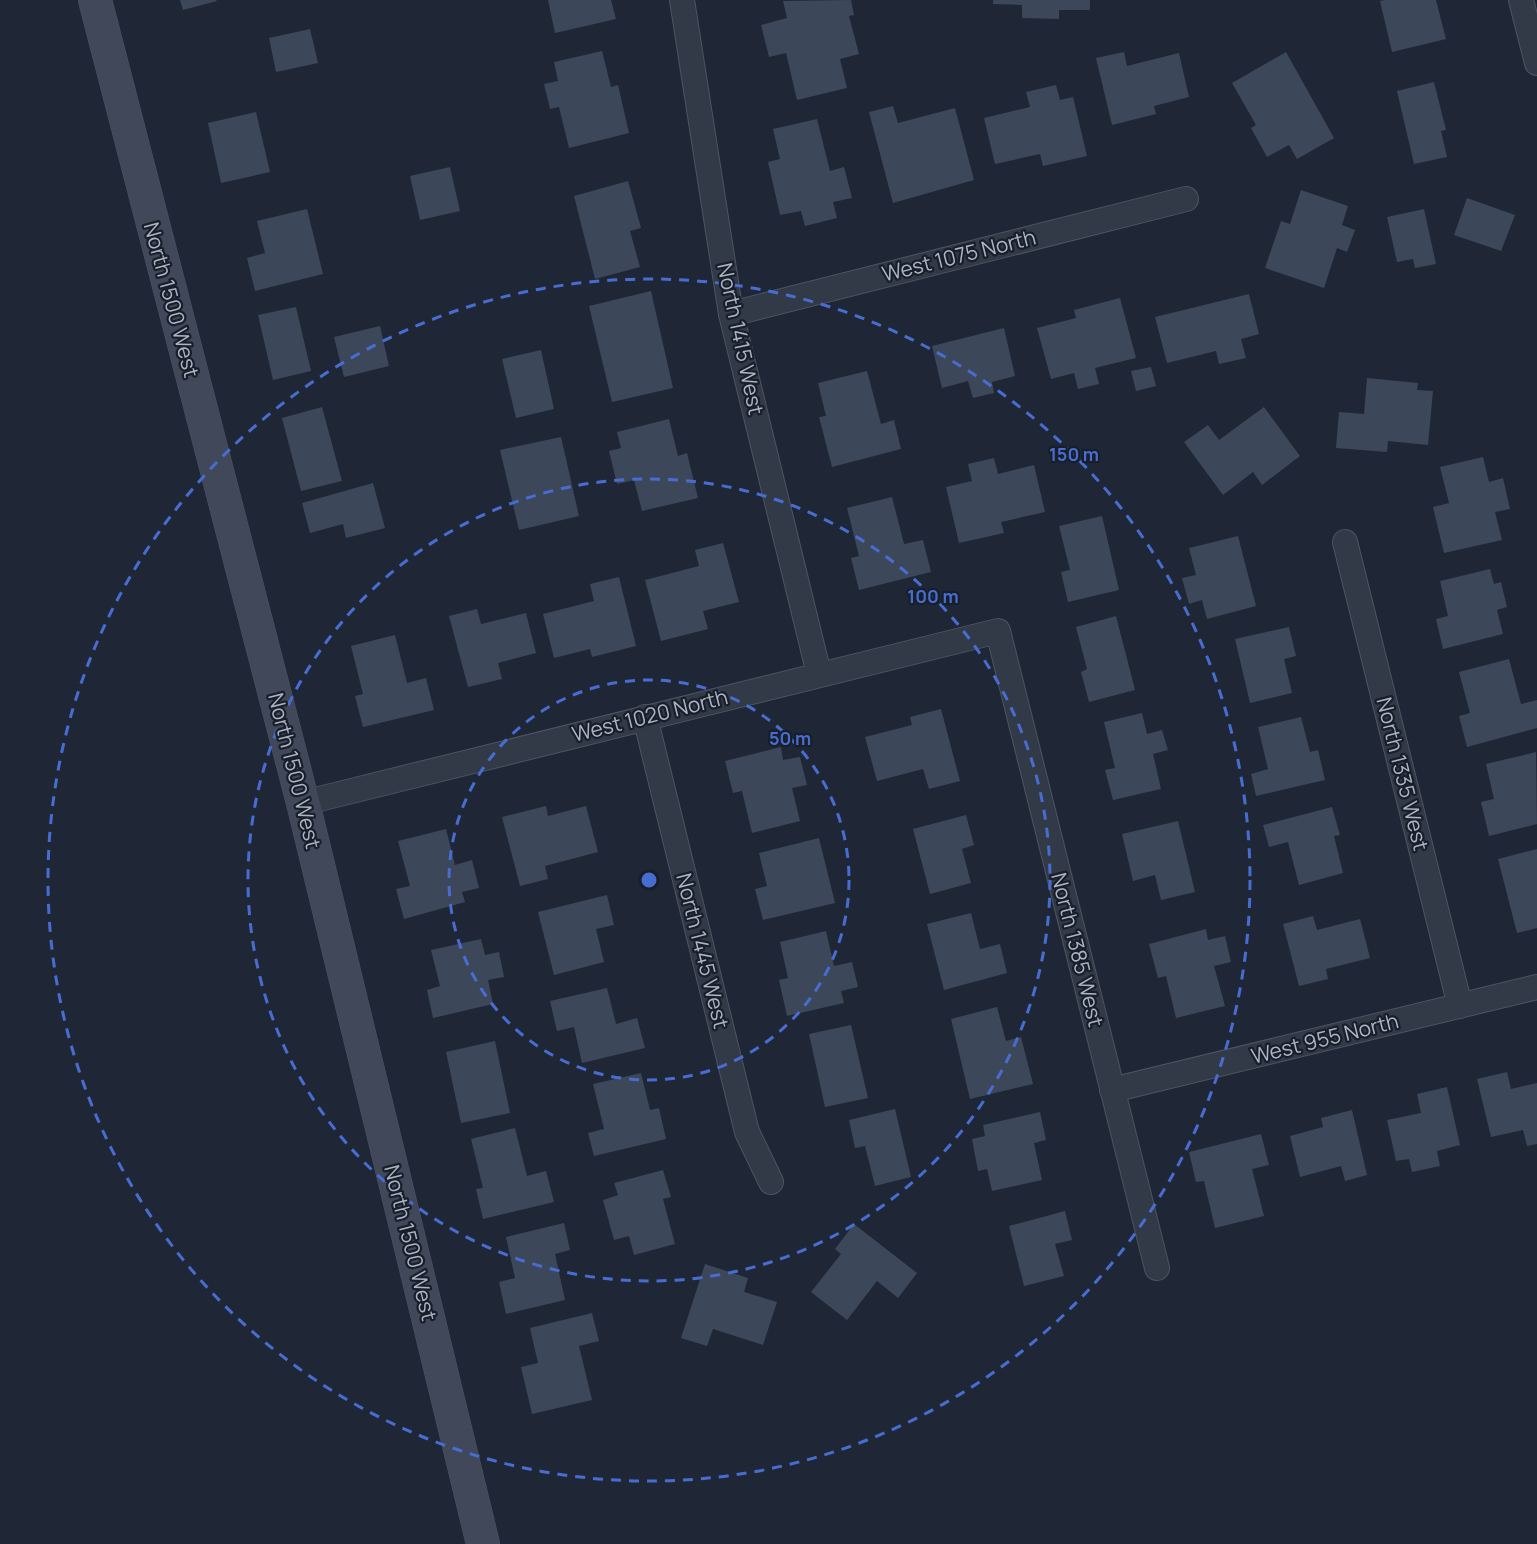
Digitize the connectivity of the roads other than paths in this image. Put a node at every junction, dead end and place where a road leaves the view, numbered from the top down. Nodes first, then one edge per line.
1 (95, 0) edge
2 (682, 0) edge
3 (1521, 0) edge
4 (1537, 63) edge
5 (1186, 199) dead end
6 (731, 314) junction
7 (1345, 542) dead end
8 (998, 631) joint
9 (819, 674) junction
10 (645, 717) junction
11 (303, 803) junction
12 (1537, 987) edge
13 (1460, 1006) junction
14 (1112, 1090) junction
15 (771, 1182) dead end
16 (1157, 1268) dead end
17 (483, 1544) edge

1 - 11 street, North 1500 West
2 - 6 street, North 1415 West
3 - 4 street
5 - 6 street, West 1075 North
6 - 9 street, North 1415 West
7 - 13 street, North 1335 West
8 - 9 street, West 1020 North
8 - 14 street, North 1385 West
9 - 10 street, West 1020 North
10 - 11 street, West 1020 North
10 - 15 street, North 1445 West
11 - 17 street, North 1500 West
12 - 13 street, West 955 North
13 - 14 street, West 955 North
14 - 16 street, North 1385 West

